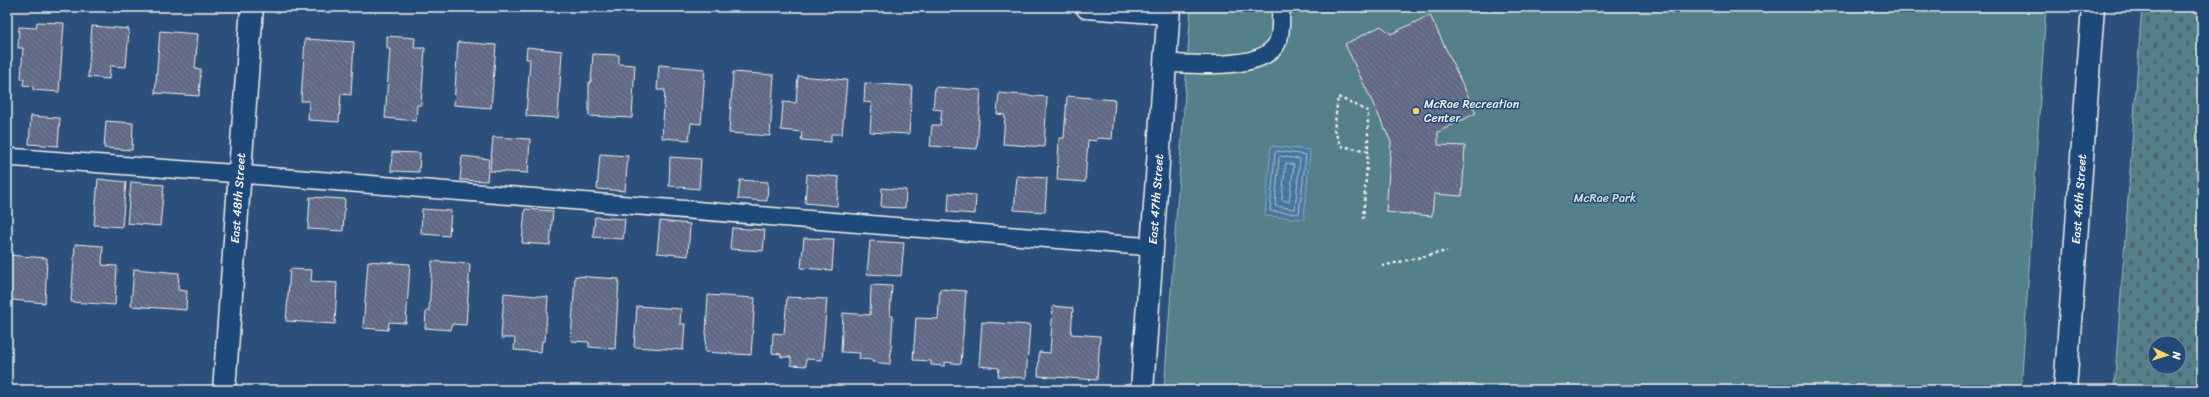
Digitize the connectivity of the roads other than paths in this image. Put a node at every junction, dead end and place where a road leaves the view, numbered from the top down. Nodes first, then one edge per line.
1 (252, 7) edge
2 (1088, 7) edge
3 (1281, 7) edge
4 (2093, 7) edge
5 (1168, 10) edge
6 (1165, 63) junction
7 (7, 157) edge
8 (240, 174) junction
9 (1152, 247) junction
10 (224, 390) edge
11 (1142, 390) edge
12 (2065, 390) edge

1 - 8 street, East 48th Street
2 - 5 street
3 - 6 lane
4 - 12 street, East 46th Street
5 - 6 street, East 47th Street
6 - 9 street, East 47th Street
7 - 8 lane
8 - 9 lane
8 - 10 street, East 48th Street
9 - 11 street, East 47th Street

